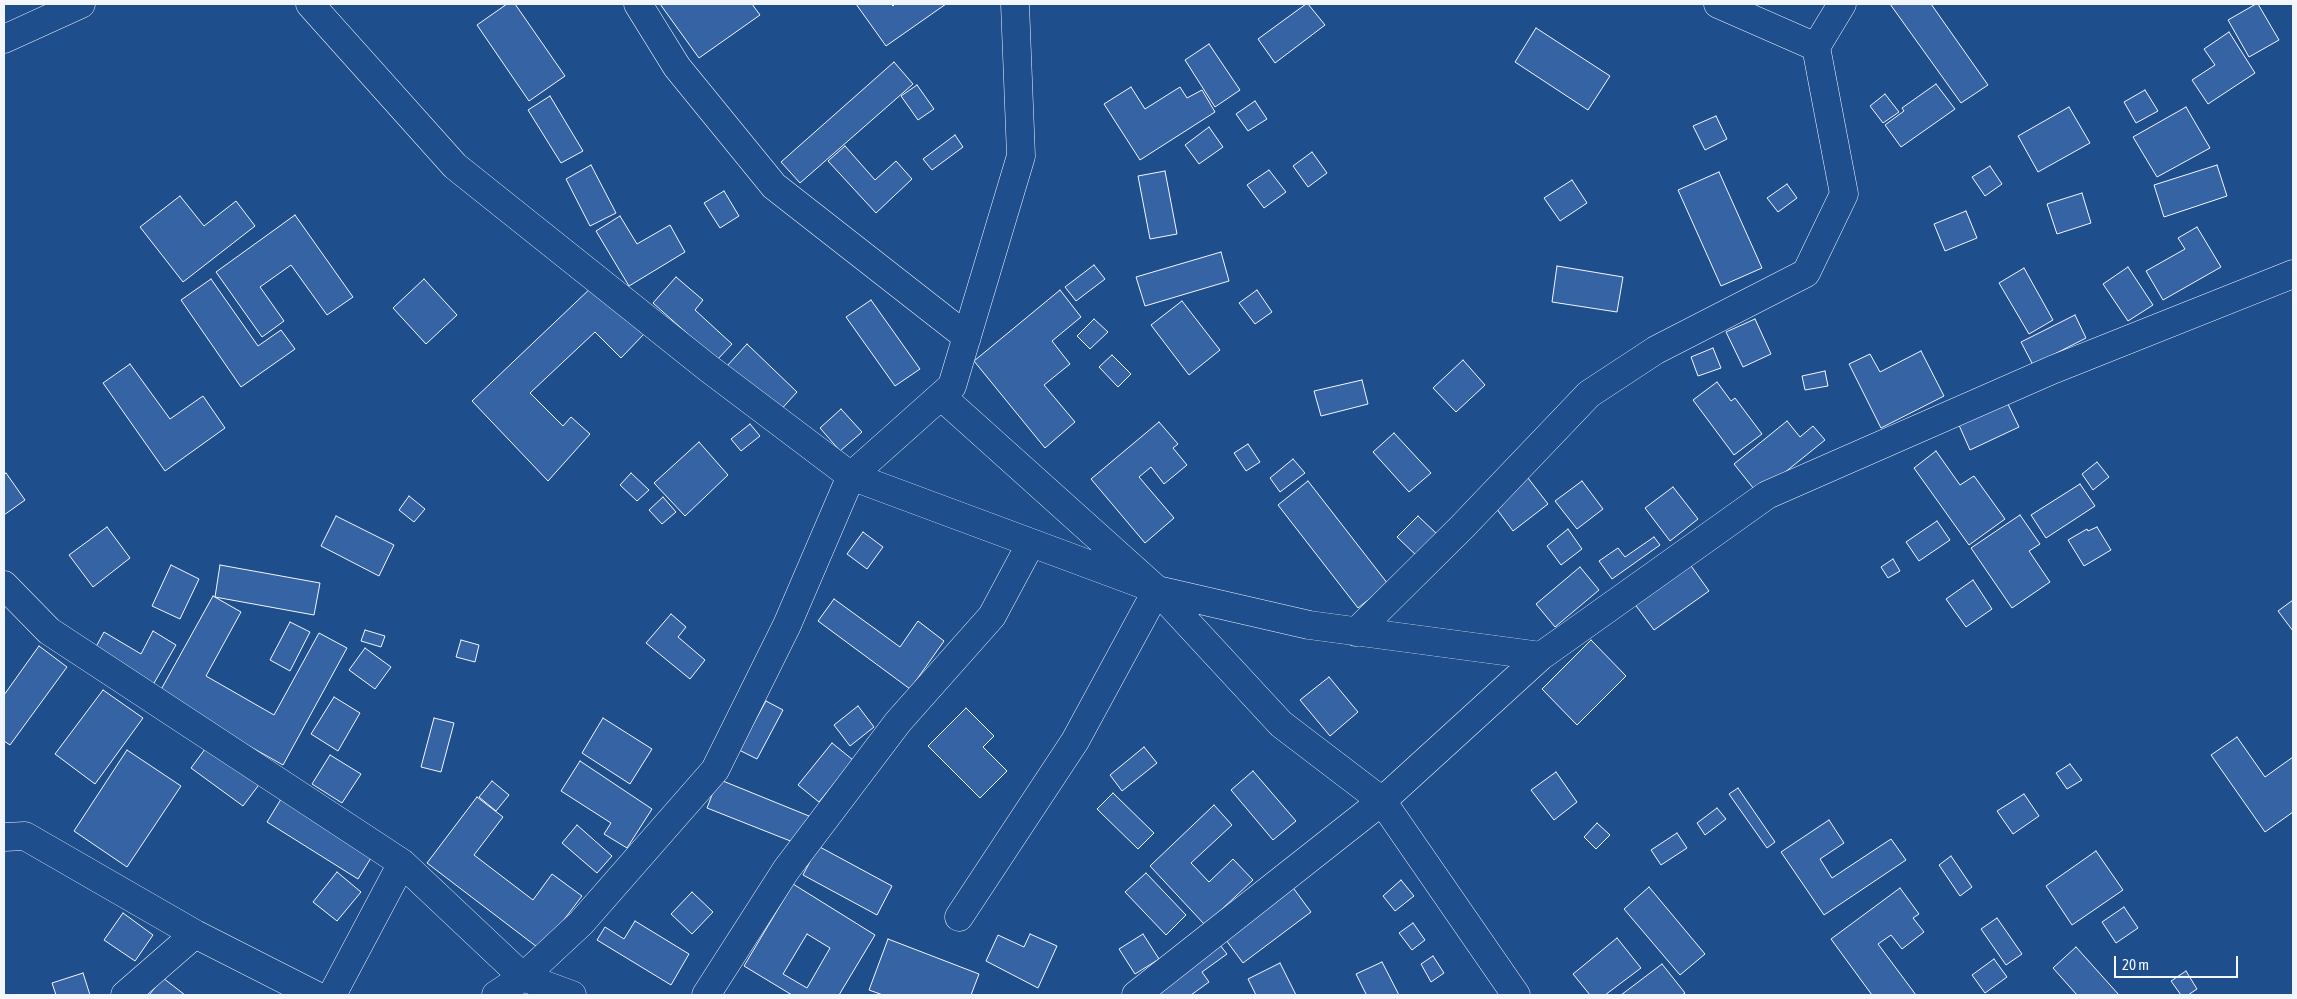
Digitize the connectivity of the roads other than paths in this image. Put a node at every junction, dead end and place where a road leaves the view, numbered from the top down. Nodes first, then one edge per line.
1 (81, 4) edge
2 (310, 4) edge
3 (638, 4) edge
4 (1015, 4) edge
5 (1718, 4) edge
6 (1842, 4) edge
7 (4, 39) edge
8 (1816, 47) junction
9 (2293, 274) edge
10 (967, 337) junction
11 (941, 396) junction
12 (850, 476) junction
13 (1032, 543) junction
14 (4, 585) edge
15 (1158, 590) junction
16 (1356, 632) junction
17 (1541, 656) junction
18 (1382, 801) junction
19 (4, 837) edge
20 (402, 864) junction
21 (958, 917) dead end
22 (195, 934) junction
23 (523, 977) junction
24 (125, 995) edge
25 (315, 995) edge
26 (332, 995) edge
27 (496, 995) edge
28 (572, 995) edge
29 (706, 995) edge
30 (1136, 995) edge
31 (1516, 995) edge

1 - 7 street
2 - 12 street
3 - 10 street
4 - 10 street
5 - 8 street
6 - 8 street
8 - 16 street
9 - 17 street
10 - 11 street
11 - 12 street
11 - 15 street
12 - 13 street
12 - 23 street
13 - 15 street
13 - 29 street
14 - 20 street
15 - 16 street
15 - 18 street
15 - 21 street
16 - 17 street
17 - 18 street
18 - 30 street
18 - 31 street
19 - 22 street
20 - 23 street
20 - 26 street
22 - 24 street
22 - 25 street
23 - 27 street
23 - 28 street

